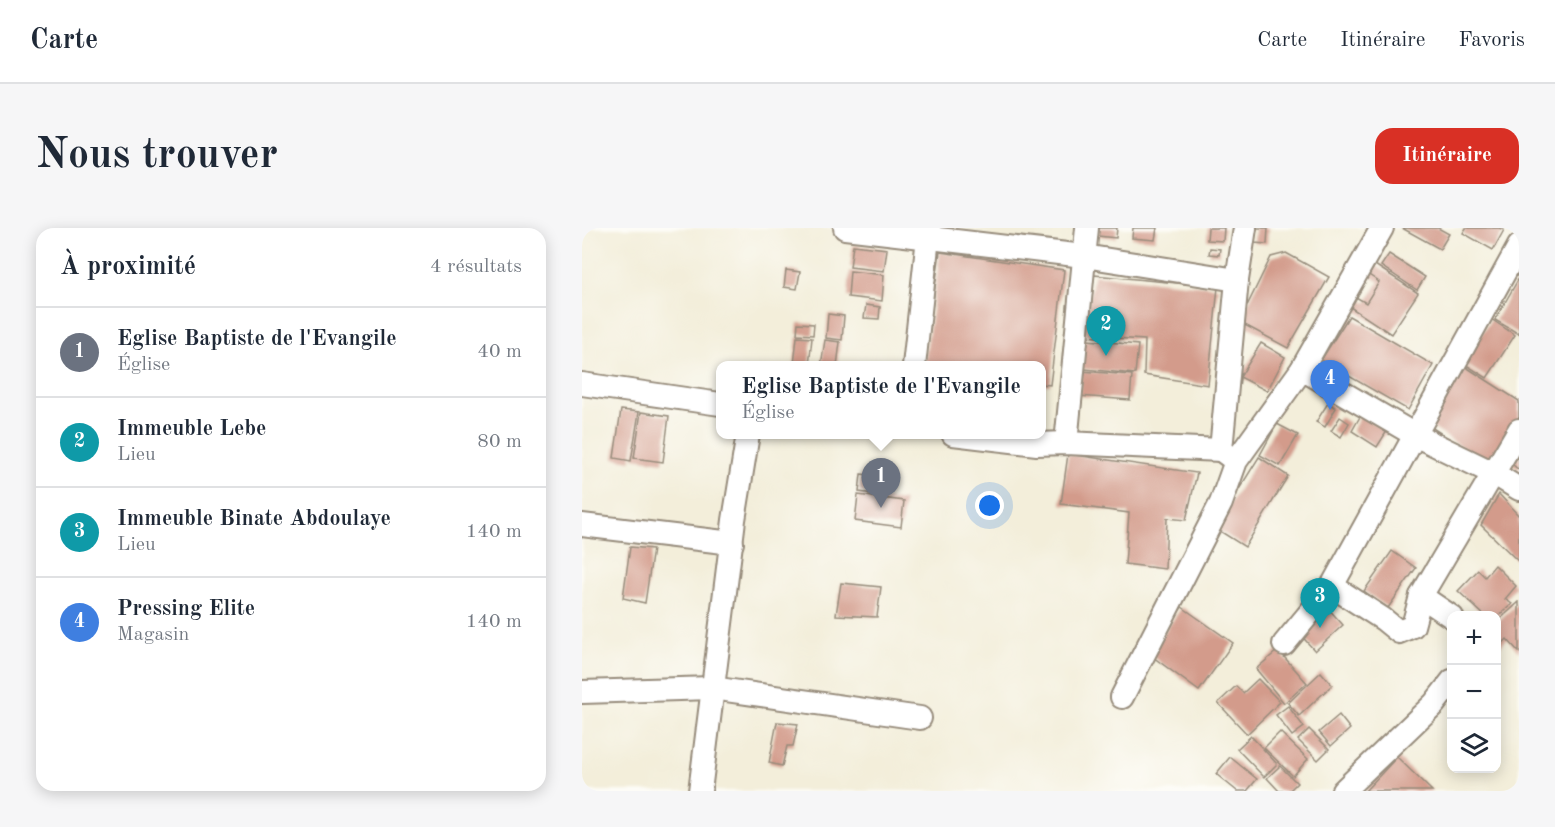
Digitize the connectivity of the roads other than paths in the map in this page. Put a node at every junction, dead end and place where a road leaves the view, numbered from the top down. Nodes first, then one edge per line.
1 (846, 228) edge
2 (1087, 228) edge
3 (1245, 228) edge
4 (1382, 228) edge
5 (929, 233) edge
6 (1519, 246) edge
7 (1084, 256) junction
8 (1237, 280) junction
9 (915, 361) edge
10 (1302, 369) junction
11 (582, 384) edge
12 (716, 403) edge
13 (1519, 430) edge
14 (1415, 435) junction
15 (747, 439) edge
16 (990, 439) edge
17 (1066, 443) junction
18 (1229, 455) junction
19 (1492, 472) junction
20 (1519, 489) edge
21 (582, 525) edge
22 (732, 543) junction
23 (1332, 586) junction
24 (1421, 596) junction
25 (1447, 614) edge
26 (1284, 644) dead end
27 (1447, 687) edge
28 (712, 688) junction
29 (582, 692) edge
30 (1122, 697) dead end
31 (920, 718) dead end
32 (700, 791) edge
33 (1343, 791) edge

1 - 5 street
2 - 7 street
3 - 8 street
4 - 10 street
5 - 7 street
5 - 9 street
6 - 14 street
7 - 8 street
7 - 17 street
8 - 18 street
10 - 14 street
10 - 18 street
11 - 12 street
13 - 19 street
14 - 19 street
14 - 23 street
15 - 22 street
16 - 17 street
17 - 18 street
18 - 30 street
19 - 20 street
19 - 24 street
21 - 22 street
22 - 28 street
23 - 24 street
23 - 26 street
24 - 25 street
27 - 33 street
28 - 29 street
28 - 31 street
28 - 32 street

